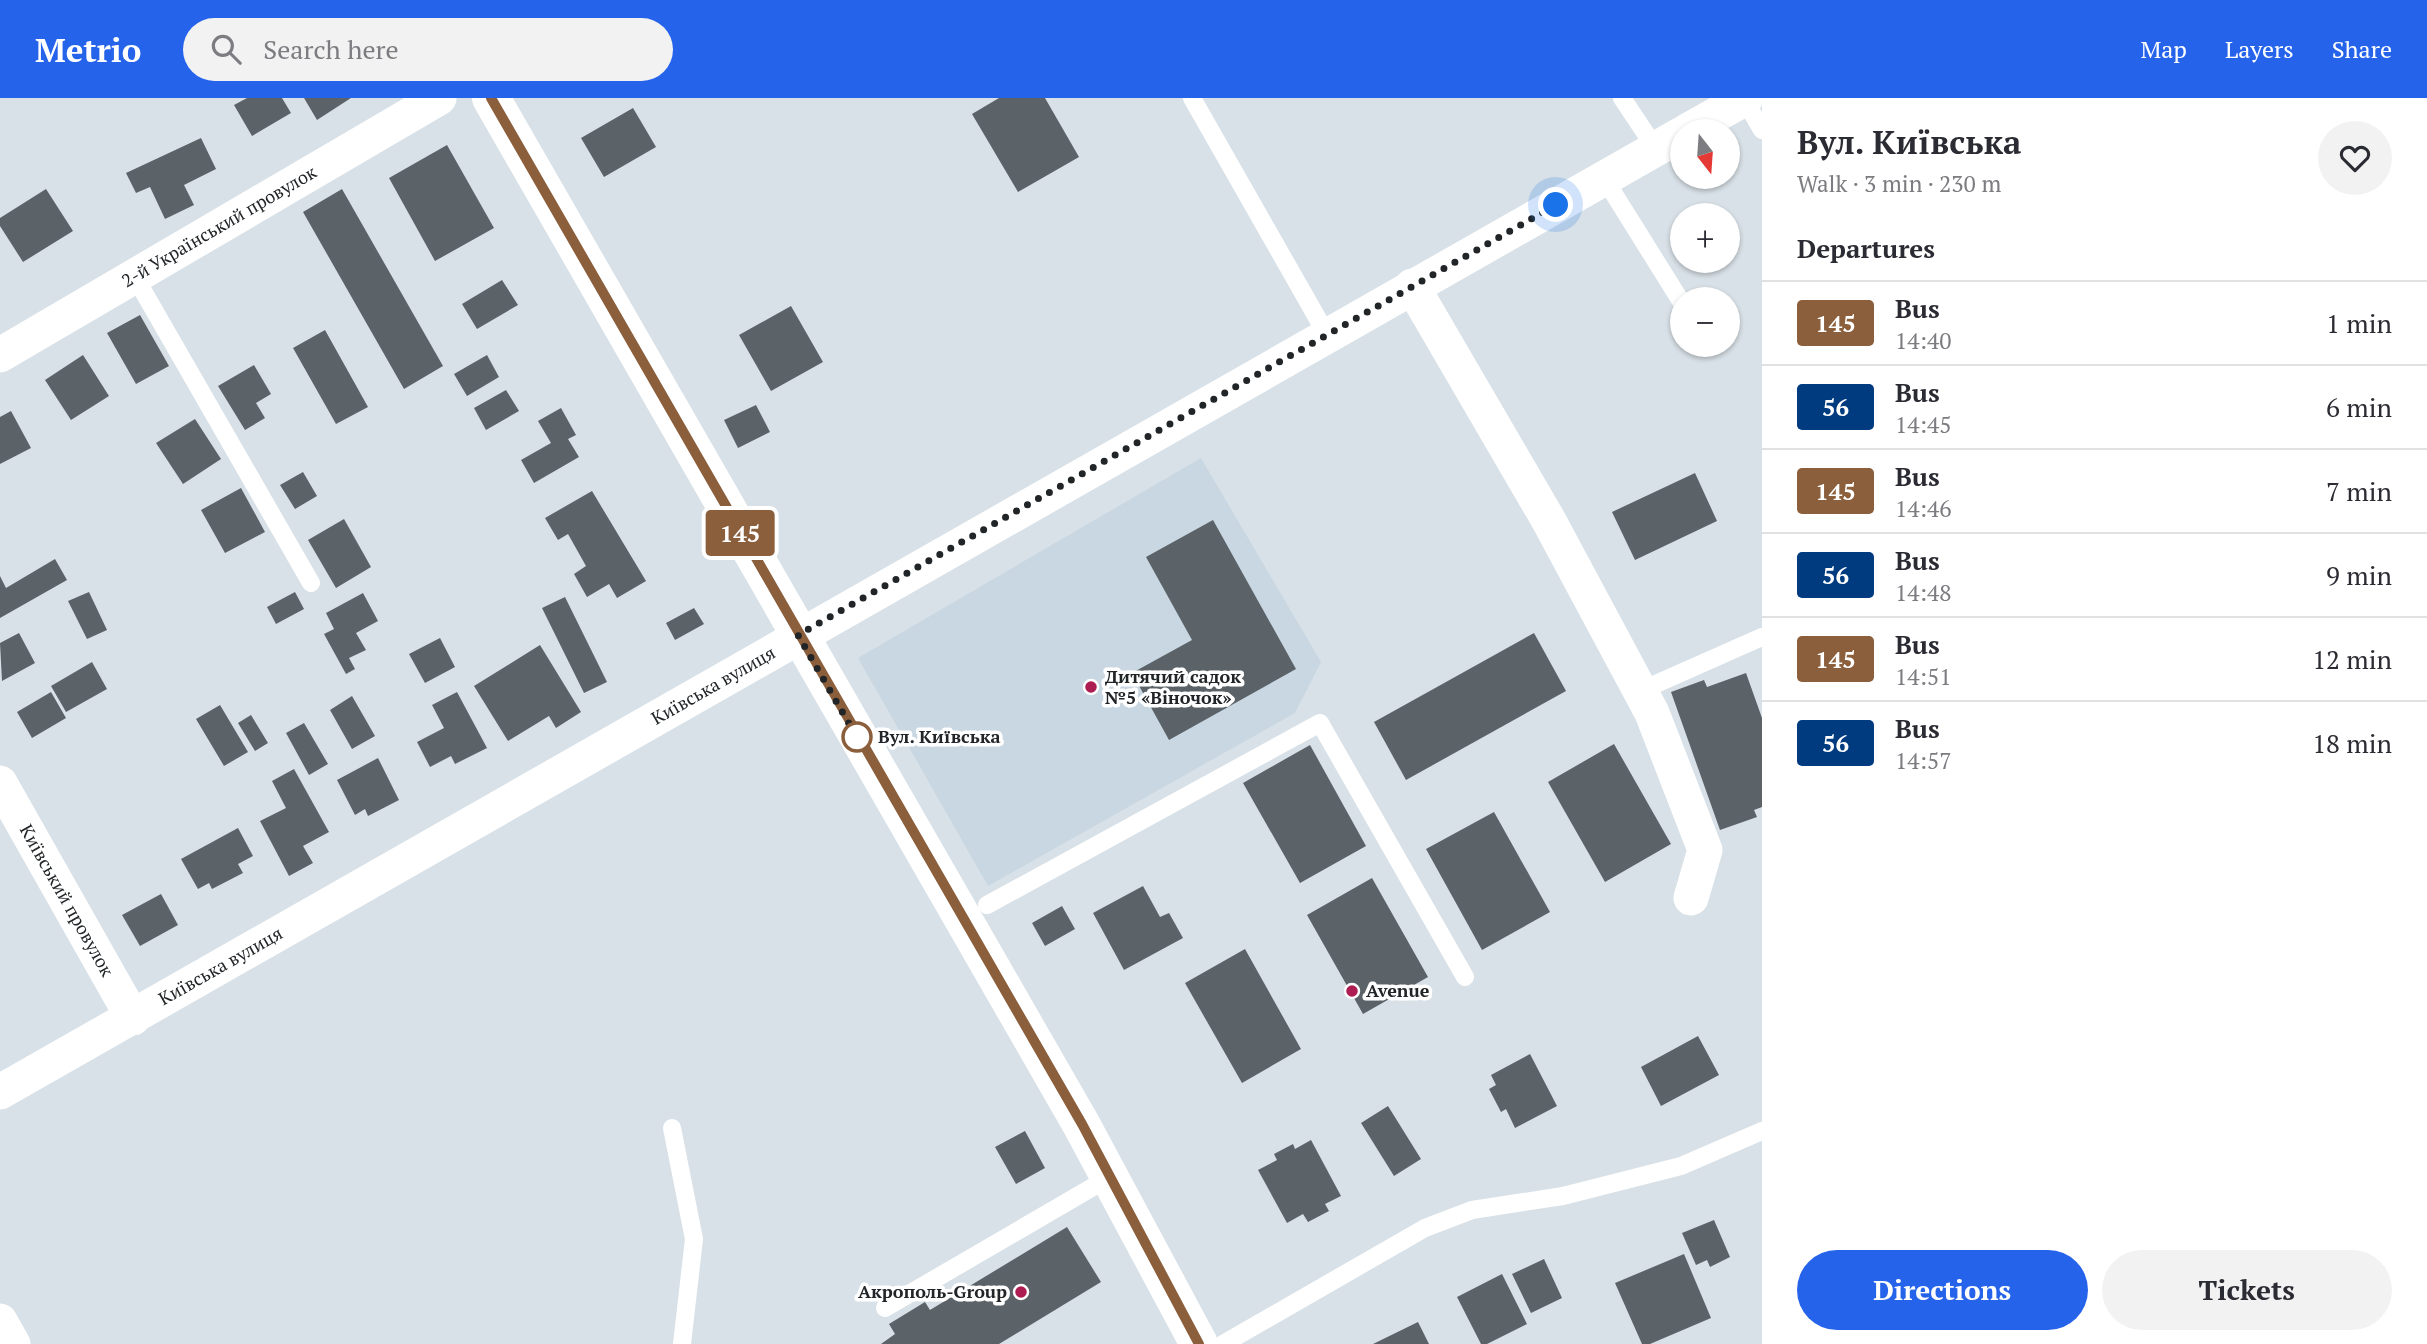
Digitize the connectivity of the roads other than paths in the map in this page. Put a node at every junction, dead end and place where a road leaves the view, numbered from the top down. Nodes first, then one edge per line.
1 (439, 98) edge
2 (491, 98) edge
3 (1192, 98) edge
4 (1622, 98) edge
5 (1745, 99) edge
6 (1709, 119) edge
7 (1762, 130) edge
8 (1669, 142) edge
9 (1604, 178) junction
10 (135, 277) junction
11 (1412, 286) junction
12 (1672, 287) edge
13 (1327, 335) junction
14 (0, 355) edge
15 (311, 583) dead end
16 (798, 635) junction
17 (1762, 636) edge
18 (1640, 691) junction
19 (0, 783) edge
20 (1691, 898) dead end
21 (987, 905) dead end
22 (1465, 977) dead end
23 (133, 1018) junction
24 (0, 1092) edge
25 (672, 1128) dead end
26 (1762, 1131) edge
27 (1110, 1177) junction
28 (885, 1308) dead end
29 (0, 1321) edge
30 (13, 1344) edge
31 (682, 1344) edge
32 (1199, 1344) edge
33 (1223, 1344) edge

1 - 10 street, 2-й Український провулок
2 - 16 main road
3 - 13 lane
4 - 8 lane
5 - 6 street
5 - 7 lane
8 - 9 street, Київська вулиця
9 - 11 street, Київська вулиця
9 - 12 lane
10 - 14 street, 2-й Український провулок
10 - 15 lane
11 - 13 street, Київська вулиця
11 - 18 street
13 - 16 street, Київська вулиця
16 - 23 street, Київська вулиця
16 - 27 main road
17 - 18 lane
18 - 20 street
19 - 23 street, Київський провулок
21 - 22 lane
23 - 24 street, Київська вулиця
25 - 31 lane
26 - 33 lane
27 - 28 lane
27 - 32 main road
29 - 30 street

